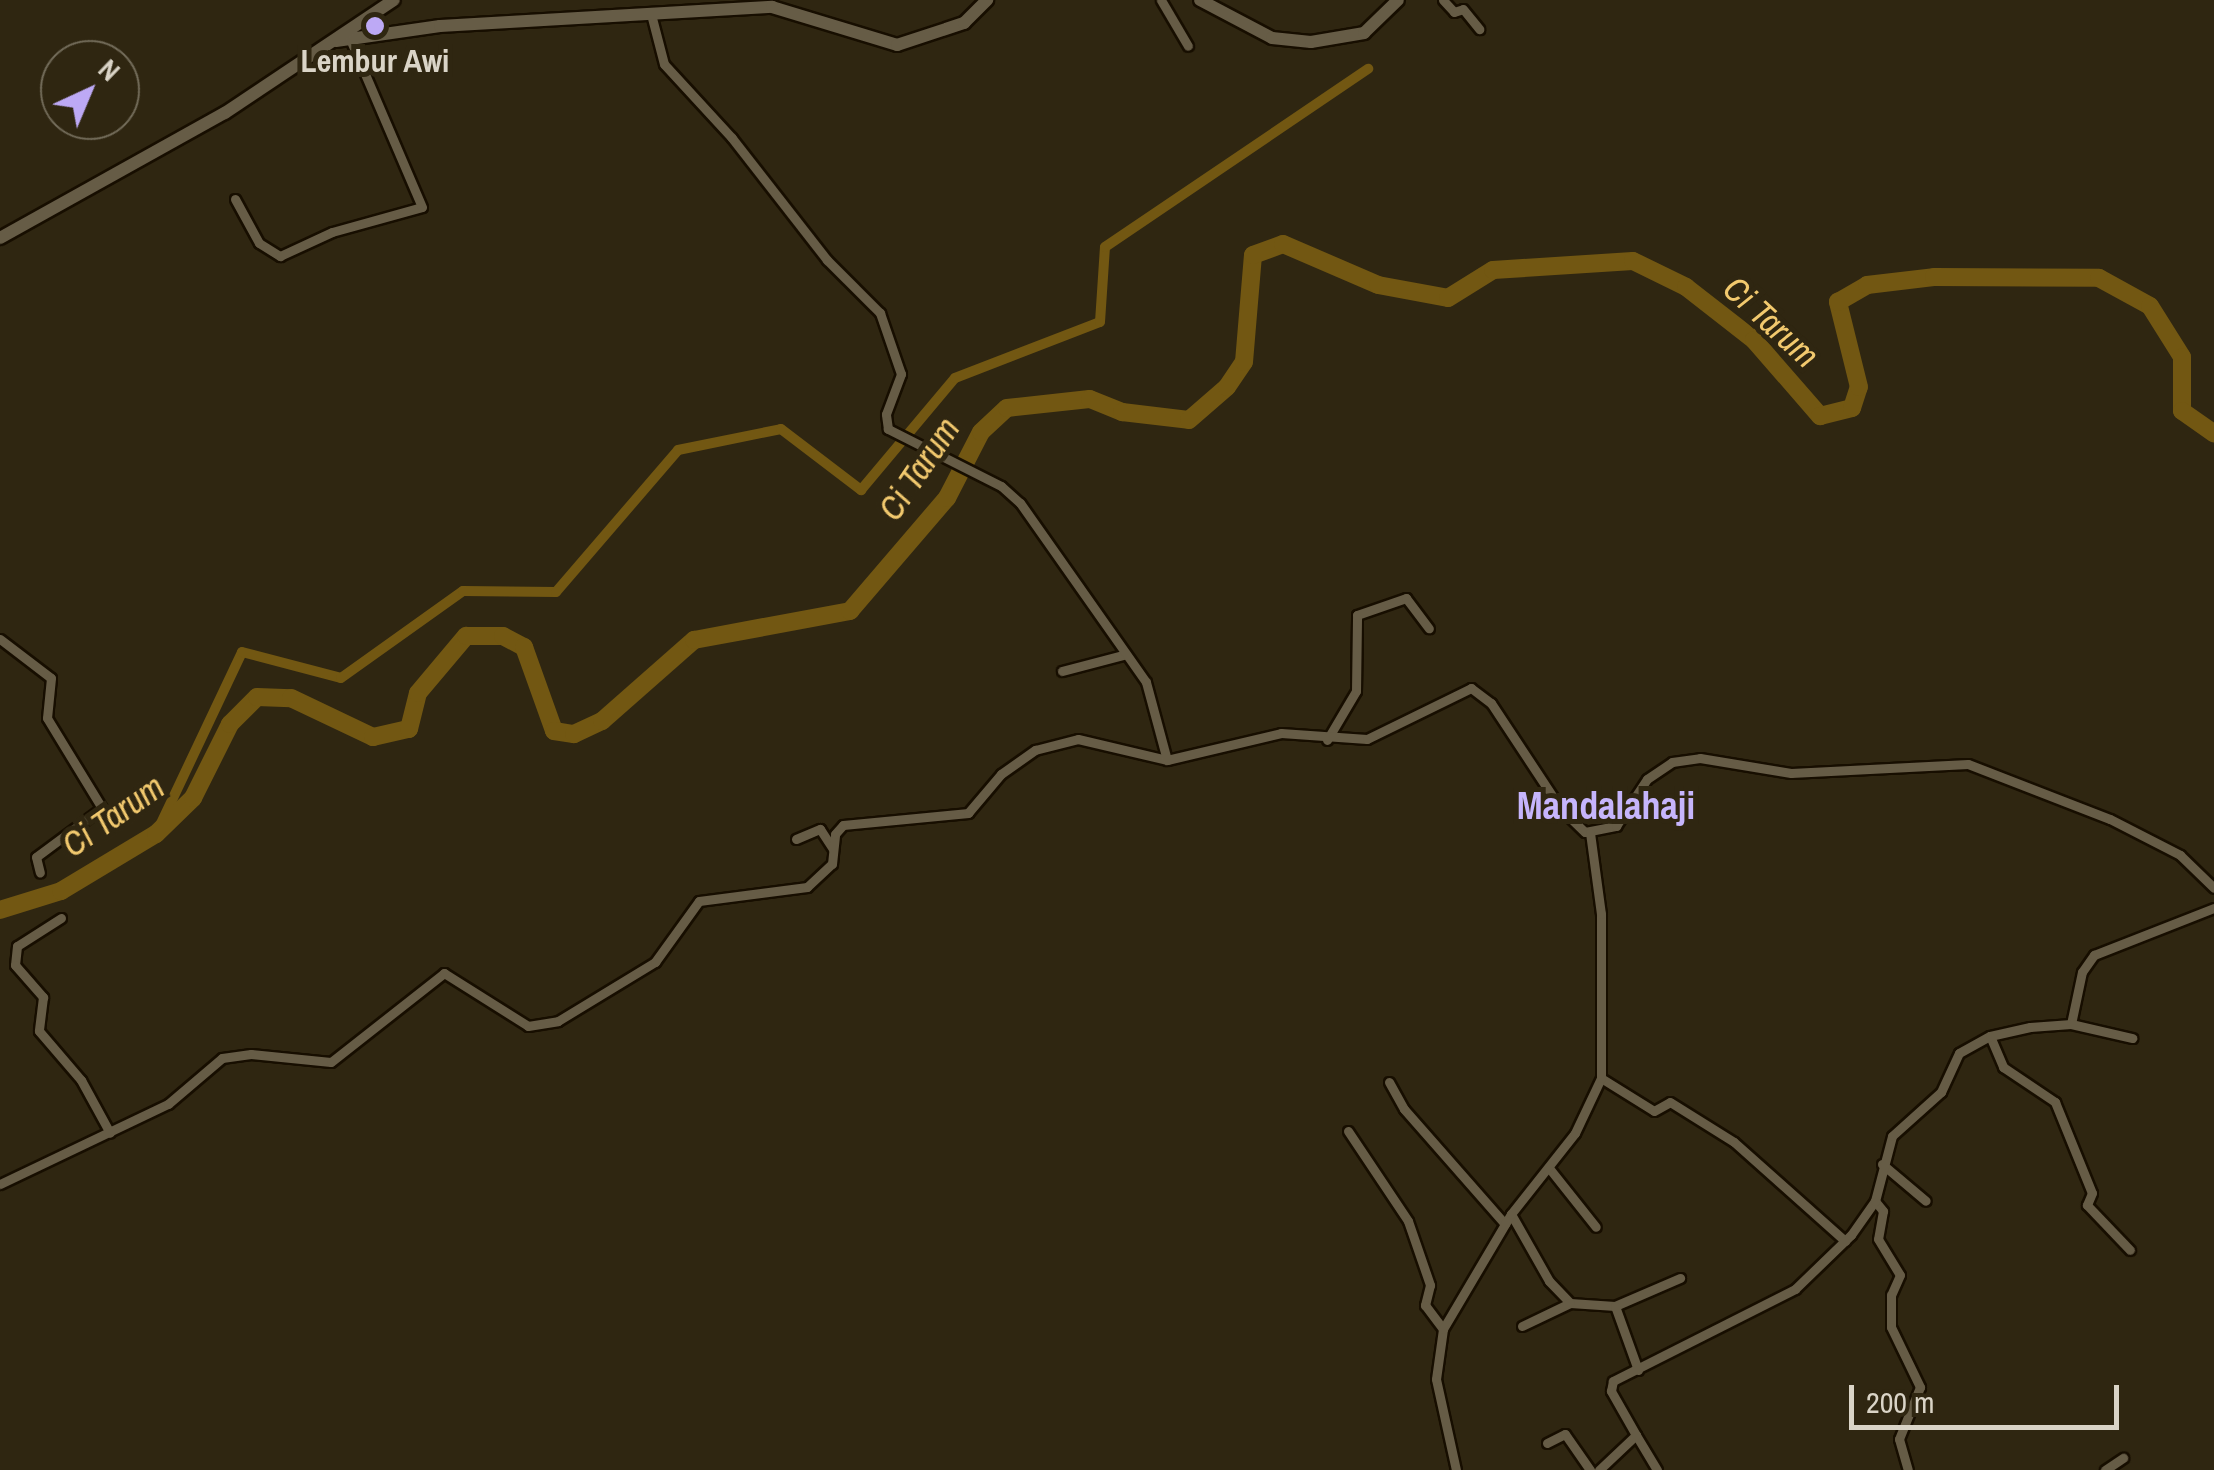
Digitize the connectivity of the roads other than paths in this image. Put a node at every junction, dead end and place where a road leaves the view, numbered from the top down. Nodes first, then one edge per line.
1 (394, 0) edge
2 (987, 0) edge
3 (1161, 0) edge
4 (1200, 0) edge
5 (1398, 0) edge
6 (1443, 0) edge
7 (1382, 7) edge
8 (651, 14) junction
9 (1479, 28) dead end
10 (343, 40) junction
11 (1188, 46) dead end
12 (234, 199) dead end
13 (0, 238) edge
14 (1429, 628) dead end
15 (0, 639) edge
16 (1123, 655) junction
17 (1062, 671) dead end
18 (1327, 740) junction
19 (1166, 760) junction
20 (1590, 833) junction
21 (796, 839) dead end
22 (833, 849) junction
23 (40, 873) dead end
24 (2214, 888) edge
25 (2214, 908) edge
26 (60, 918) dead end
27 (2071, 1024) junction
28 (1990, 1036) junction
29 (2132, 1038) dead end
30 (1602, 1078) junction
31 (1389, 1082) dead end
32 (1348, 1131) dead end
33 (110, 1132) junction
34 (1882, 1164) junction
35 (1550, 1168) junction
36 (0, 1184) edge
37 (1875, 1201) junction
38 (1926, 1201) dead end
39 (1508, 1219) junction
40 (1596, 1227) dead end
41 (1845, 1241) junction
42 (2130, 1250) dead end
43 (1680, 1278) dead end
44 (1570, 1303) junction
45 (1614, 1306) junction
46 (1522, 1326) dead end
47 (1442, 1329) junction
48 (1638, 1370) junction
49 (1636, 1435) junction
50 (1547, 1442) dead end
51 (2123, 1458) dead end
52 (1456, 1470) edge
53 (1590, 1470) edge
54 (1599, 1470) edge
55 (1657, 1470) edge
56 (1908, 1470) edge
57 (2105, 1470) edge

1 - 10 main road
2 - 8 main road
3 - 11 street
4 - 7 main road
5 - 7 main road
6 - 9 street
8 - 10 main road
8 - 16 street
10 - 12 street
10 - 13 main road
14 - 18 street
15 - 23 street
16 - 17 street
16 - 19 street
18 - 19 street
18 - 20 street
19 - 22 street
20 - 24 street
20 - 30 street
21 - 22 street
22 - 33 street
25 - 27 street
26 - 33 street
27 - 28 street
27 - 29 street
28 - 34 street
28 - 42 street
30 - 35 street
30 - 41 street
31 - 39 street
32 - 47 street
33 - 36 street
34 - 37 street
34 - 38 street
35 - 39 street
35 - 40 street
37 - 41 street
37 - 56 street
39 - 44 street
39 - 47 street
41 - 48 street
43 - 45 street
44 - 45 street
44 - 46 street
45 - 48 street
47 - 52 street
48 - 49 street
49 - 54 street
49 - 55 street
50 - 53 street
51 - 57 street

